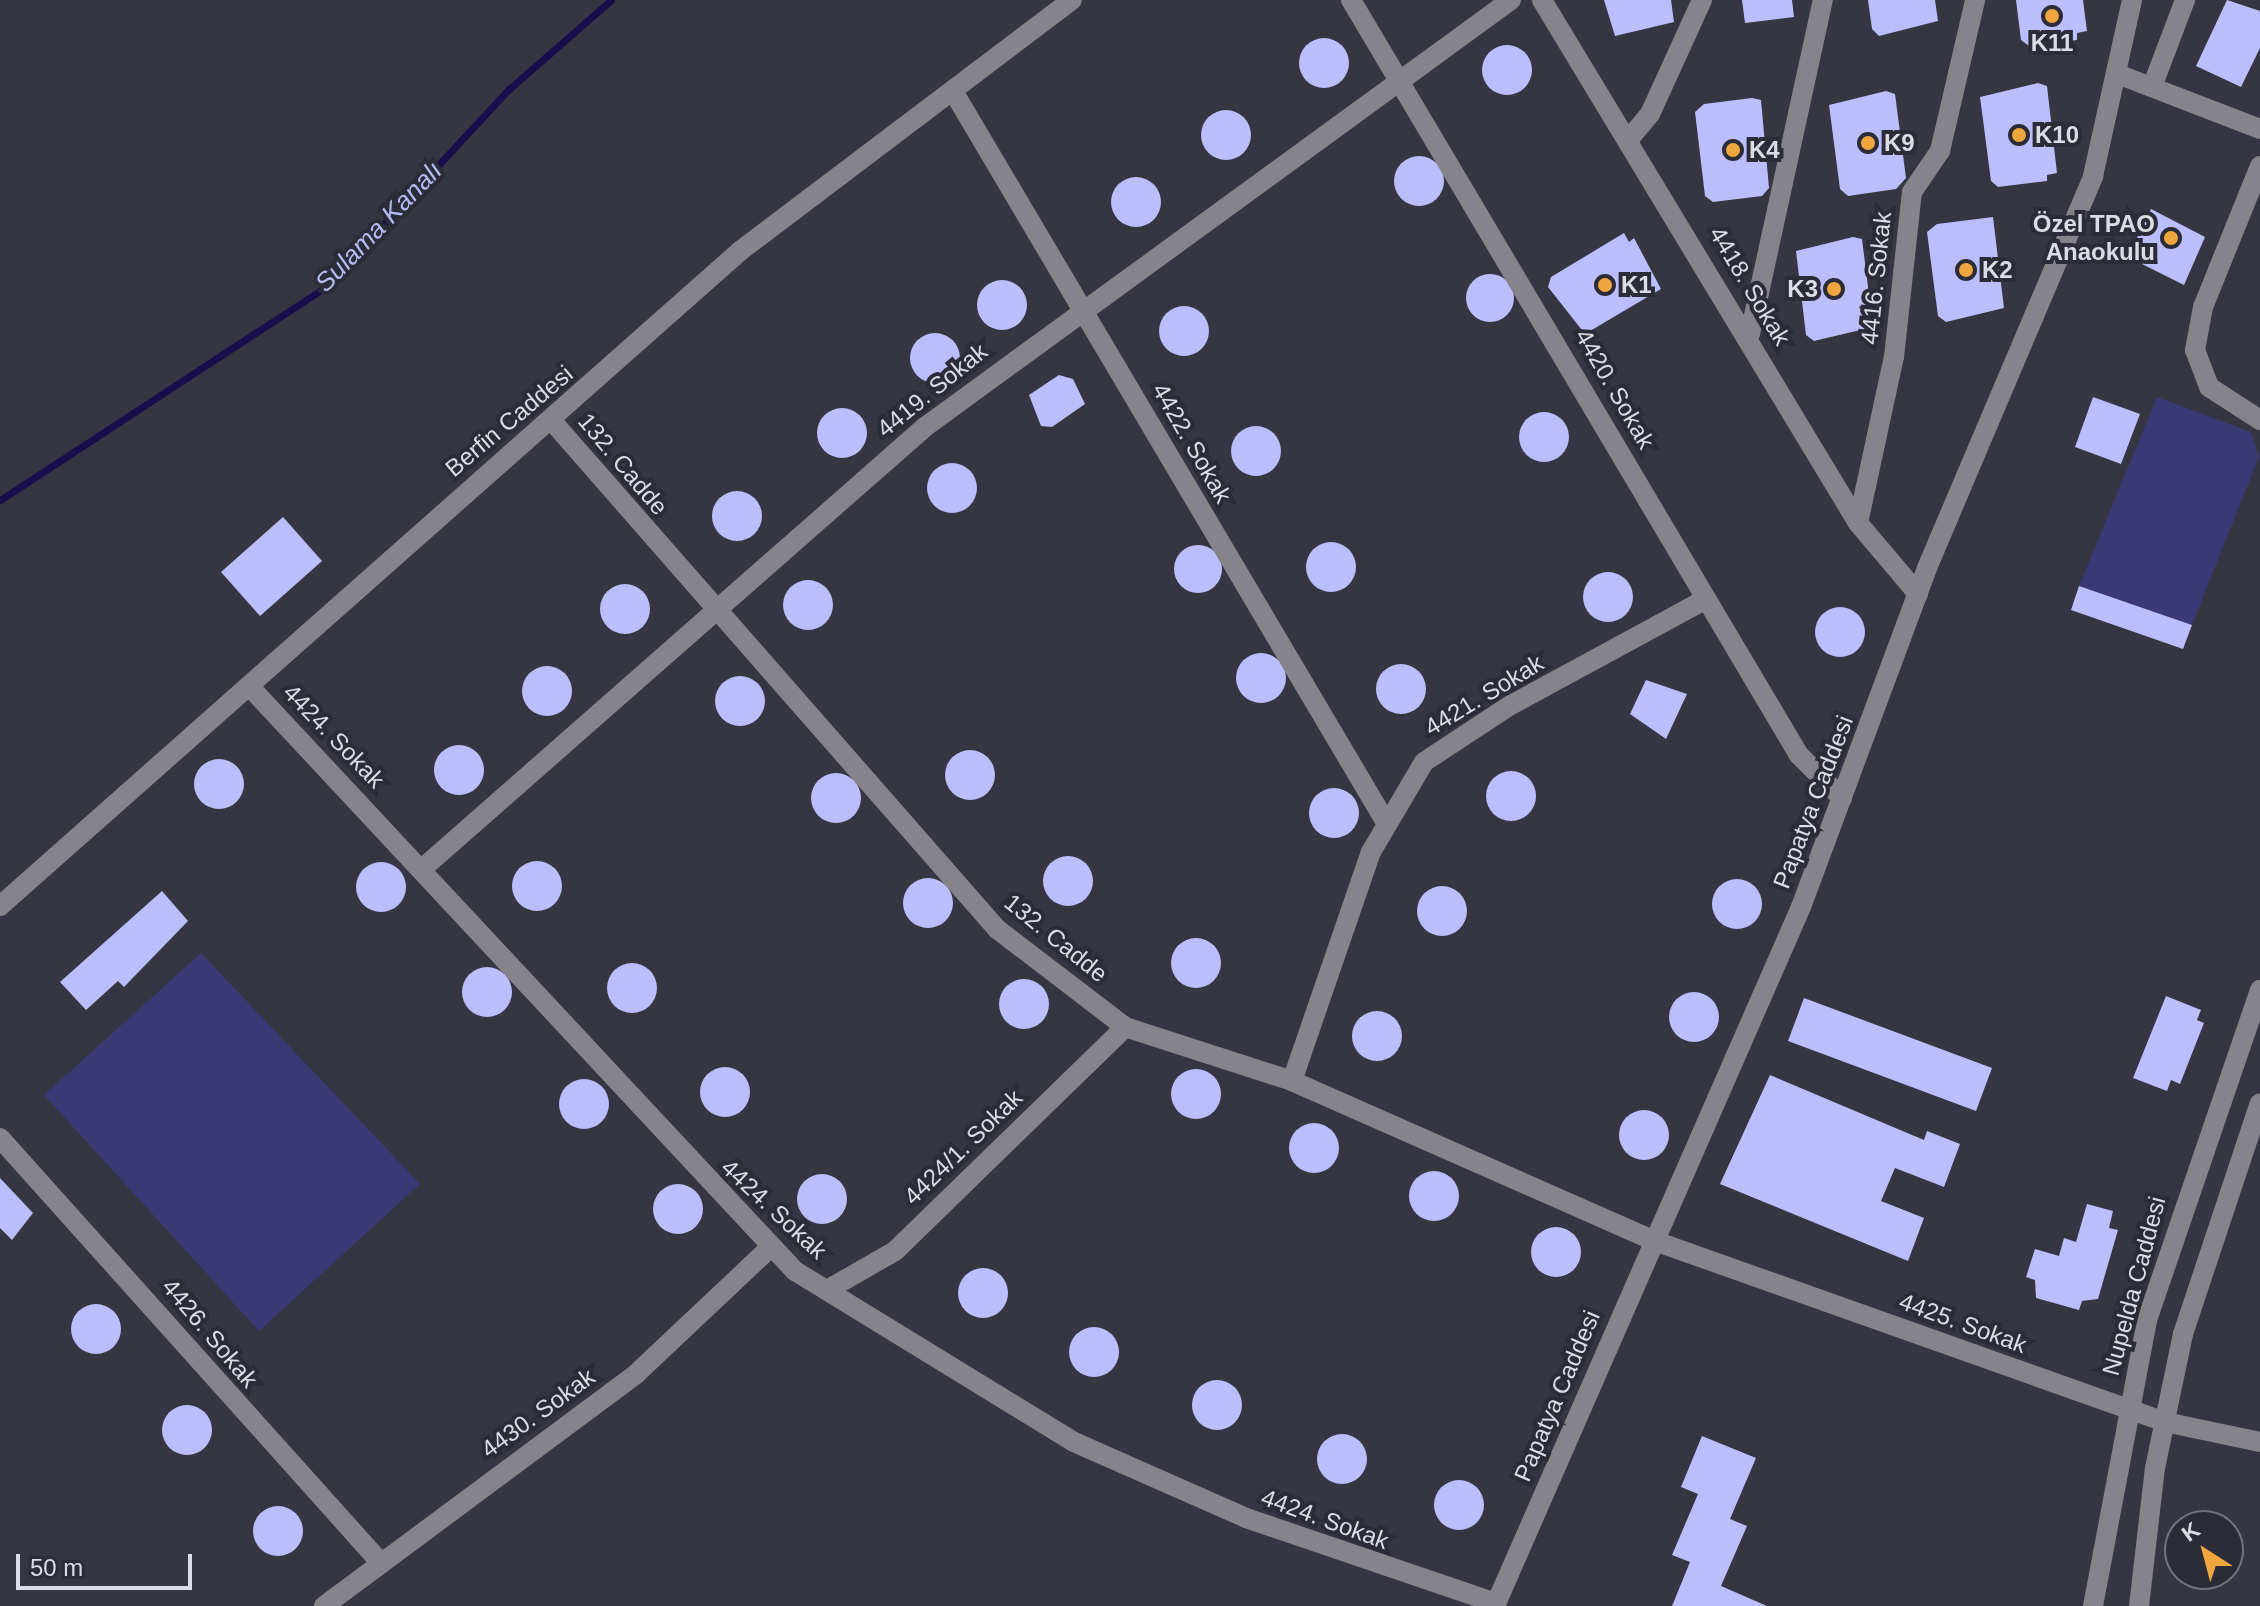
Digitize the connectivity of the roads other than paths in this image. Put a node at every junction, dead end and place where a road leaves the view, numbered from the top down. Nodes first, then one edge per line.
1 (1072, 0) edge
2 (1351, 0) edge
3 (1511, 0) edge
4 (1542, 0) edge
5 (1702, 0) edge
6 (1823, 0) edge
7 (1975, 0) edge
8 (2132, 0) edge
9 (2185, 0) edge
10 (2120, 75) junction
11 (1402, 76) junction
12 (2152, 87) junction
13 (953, 91) junction
14 (2260, 129) edge
15 (1629, 139) junction
16 (2260, 166) edge
17 (1082, 306) junction
18 (1750, 334) junction
19 (2260, 420) edge
20 (552, 421) junction
21 (1858, 523) junction
22 (1918, 594) junction
23 (1706, 599) junction
24 (713, 611) junction
25 (250, 687) junction
26 (1842, 798) junction
27 (1385, 821) junction
28 (423, 868) junction
29 (0, 906) edge
30 (2260, 990) edge
31 (1125, 1027) junction
32 (1292, 1081) junction
33 (2260, 1103) edge
34 (0, 1138) edge
35 (1652, 1240) junction
36 (771, 1247) junction
37 (827, 1290) junction
38 (2128, 1409) junction
39 (2165, 1422) junction
40 (2260, 1442) edge
41 (380, 1562) junction
42 (1495, 1604) edge
43 (324, 1606) edge
44 (2093, 1606) edge
45 (2139, 1606) edge

1 - 13 street, Berfin Caddesi
2 - 11 street, 4420. Sokak
3 - 11 street, 4419. Sokak
4 - 15 street, 4418. Sokak
5 - 15 street
6 - 18 street
7 - 21 street, 4416. Sokak
8 - 10 street, Papatya Caddesi
9 - 12 street
10 - 12 street
10 - 22 street, Papatya Caddesi
11 - 17 street, 4419. Sokak
11 - 23 street, 4420. Sokak
12 - 14 street
13 - 17 street, 4422. Sokak
13 - 20 street, Berfin Caddesi
15 - 18 street, 4418. Sokak
16 - 19 street
17 - 24 street, 4419. Sokak
17 - 27 street, 4422. Sokak
18 - 21 street, 4418. Sokak
20 - 24 street, 132. Cadde
20 - 25 street, Berfin Caddesi
21 - 22 street, 4418. Sokak
22 - 26 street, Papatya Caddesi
23 - 26 street, 4420. Sokak
23 - 27 street, 4421. Sokak
24 - 28 street, 4419. Sokak
24 - 31 street, 132. Cadde
25 - 28 street, 4424. Sokak
25 - 29 street, Berfin Caddesi
26 - 35 street, Papatya Caddesi
27 - 32 street, 4421. Sokak
28 - 36 street, 4424. Sokak
30 - 38 street, Nupelda Caddesi
31 - 32 street, 132. Cadde
31 - 37 street, 4424/1. Sokak
32 - 35 street, 132. Cadde
33 - 39 street
34 - 41 street, 4426. Sokak
35 - 38 street, 4425. Sokak
35 - 42 street, Papatya Caddesi
36 - 37 street, 4424. Sokak
36 - 41 street, 4430. Sokak
37 - 42 street, 4424. Sokak
38 - 39 street, 4425. Sokak
38 - 44 street, Nupelda Caddesi
39 - 40 street, 4425. Sokak
39 - 45 street
41 - 43 street, 4430. Sokak

